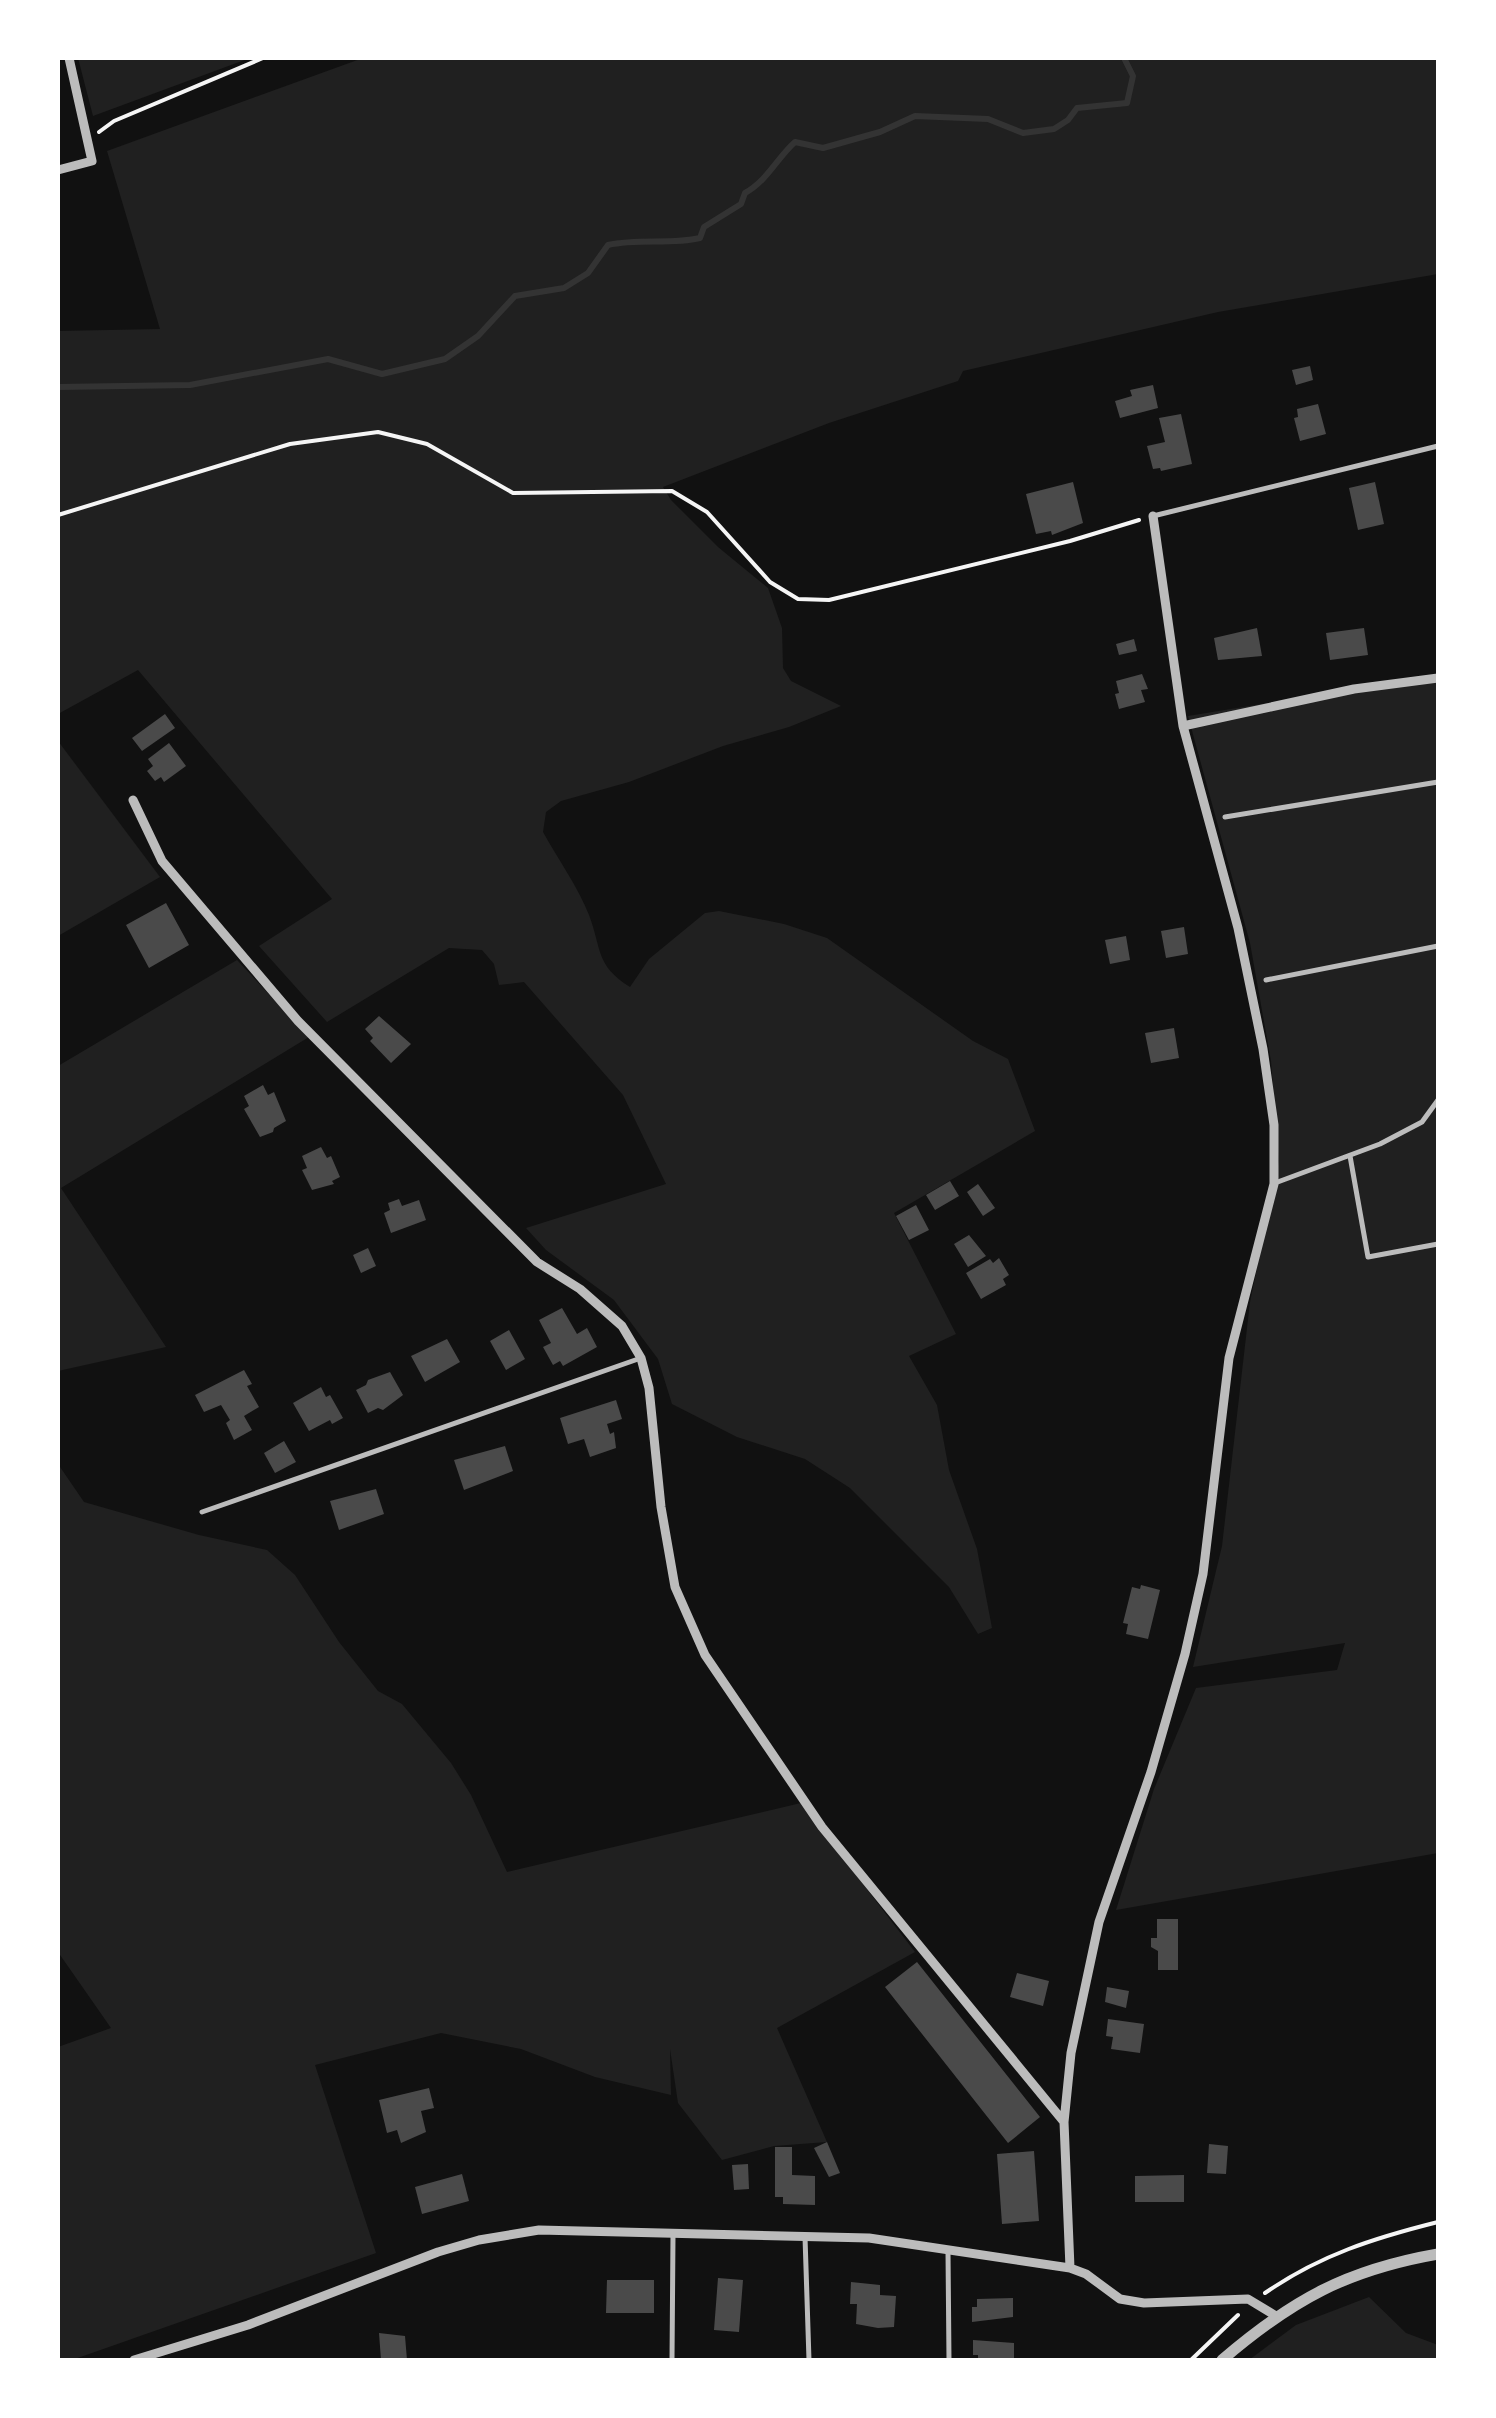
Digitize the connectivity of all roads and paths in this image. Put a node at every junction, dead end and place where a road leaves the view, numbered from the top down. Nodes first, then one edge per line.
1 (69, 58) edge
2 (263, 58) edge
3 (87, 141) junction
4 (58, 170) edge
5 (1438, 446) edge
6 (58, 515) edge
7 (1153, 516) junction
8 (1438, 678) edge
9 (1183, 726) junction
10 (1438, 782) edge
11 (132, 800) dead end
12 (1224, 817) dead end
13 (1438, 946) edge
14 (1266, 980) dead end
15 (1438, 1100) edge
16 (1350, 1156) junction
17 (1274, 1184) junction
18 (1438, 1244) edge
19 (641, 1358) junction
20 (202, 1512) dead end
21 (1064, 2122) junction
22 (1438, 2222) edge
23 (673, 2232) junction
24 (805, 2237) junction
25 (948, 2249) junction
26 (1438, 2254) edge
27 (1070, 2268) junction
28 (1254, 2301) junction
29 (1276, 2316) junction
30 (134, 2360) edge
31 (672, 2360) edge
32 (809, 2360) edge
33 (949, 2360) edge
34 (1191, 2360) edge
35 (1222, 2360) edge

1 - 3 street
2 - 3 path
3 - 4 street
5 - 7 lane
6 - 7 path
7 - 9 street
8 - 9 street
9 - 17 street
10 - 12 lane
11 - 19 street
13 - 14 lane
15 - 16 lane
16 - 17 lane
16 - 18 lane
17 - 21 street
19 - 20 lane
19 - 21 street
21 - 27 street
22 - 28 path
23 - 24 street
23 - 30 street
23 - 31 lane
24 - 25 street
24 - 32 lane
25 - 27 street
25 - 33 lane
26 - 29 street
27 - 28 street
28 - 29 street
28 - 34 path
29 - 35 street

